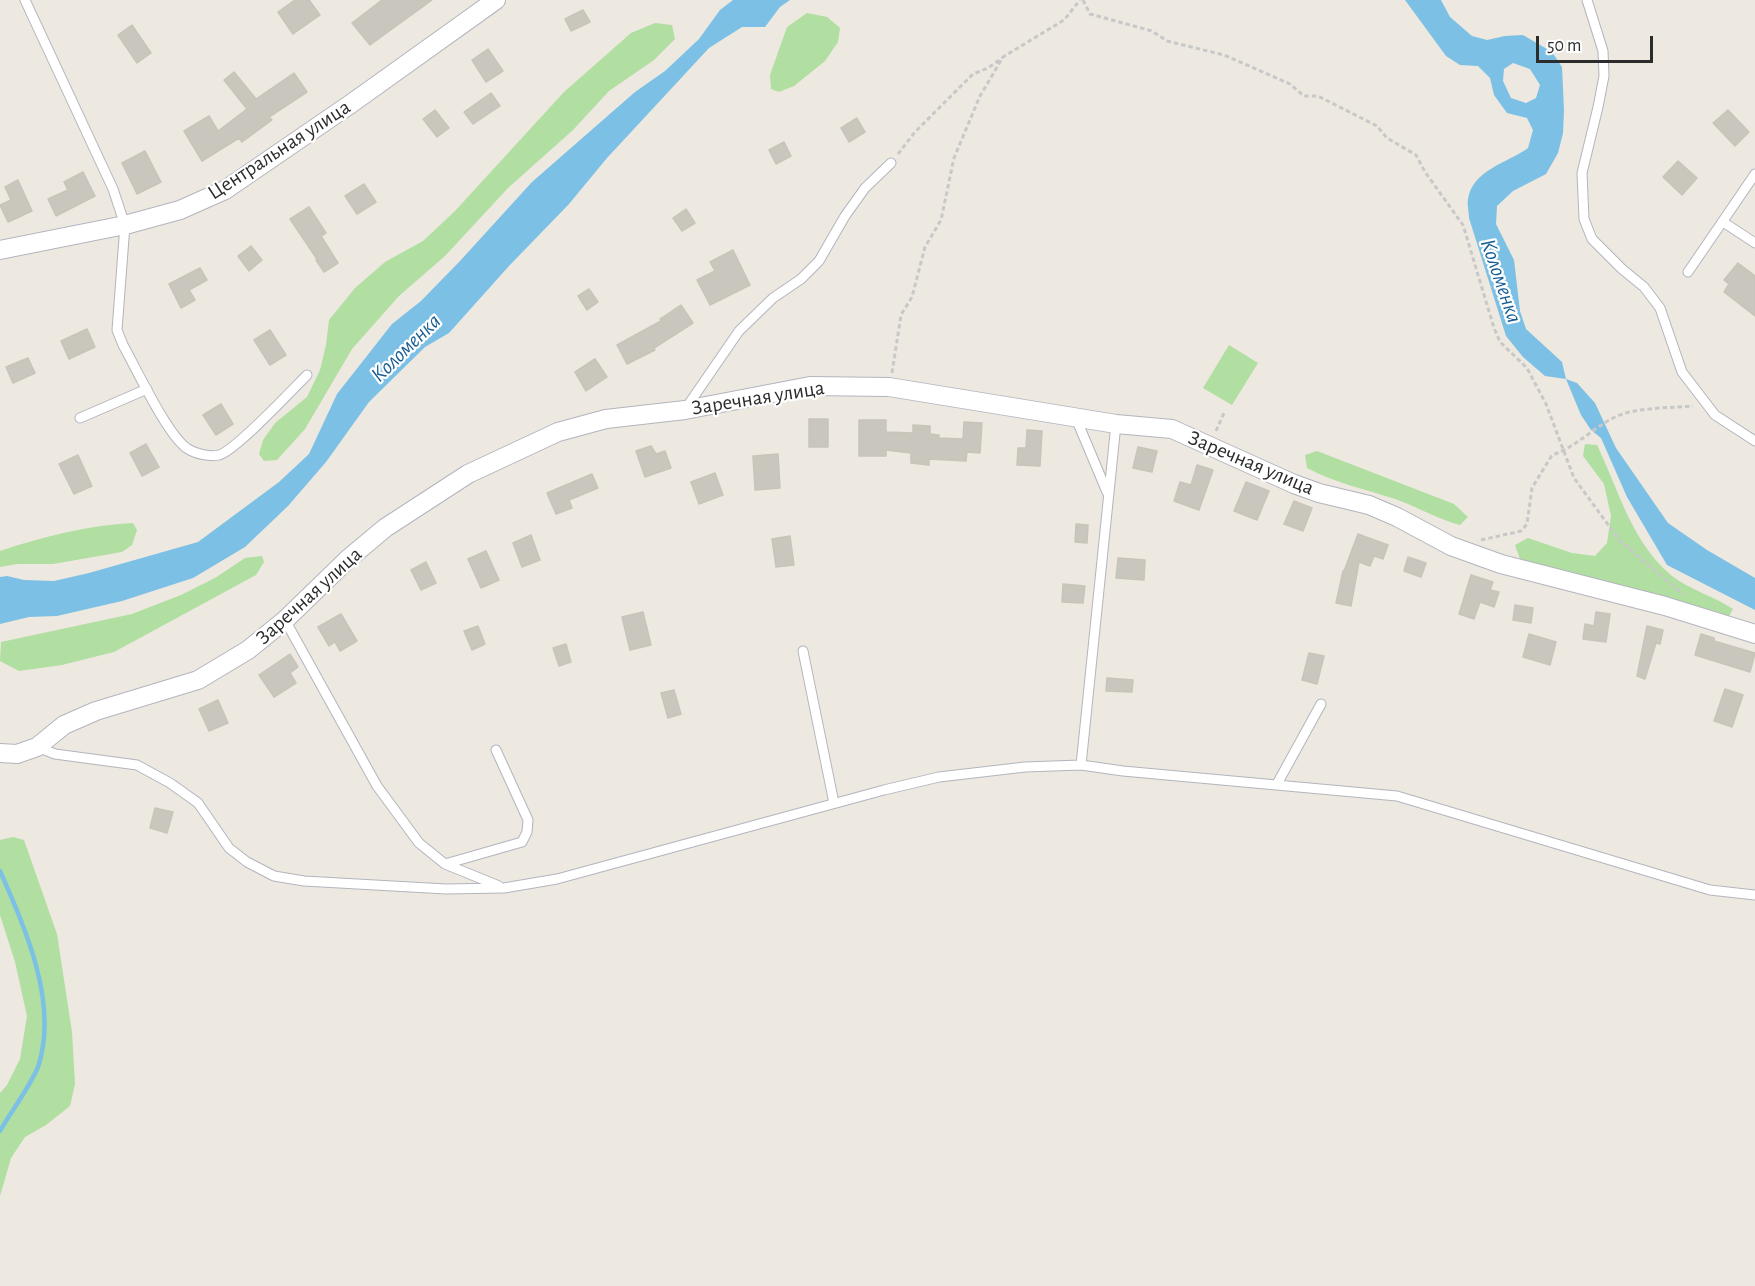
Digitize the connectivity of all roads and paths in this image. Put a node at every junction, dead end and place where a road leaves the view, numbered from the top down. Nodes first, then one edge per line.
1 (26, 0) edge
2 (496, 0) edge
3 (1082, 0) edge
4 (1587, 0) edge
5 (1003, 57) junction
6 (891, 163) joint
7 (1755, 174) edge
8 (1723, 222) junction
9 (125, 225) junction
10 (1755, 243) edge
11 (0, 250) edge
12 (1688, 272) dead end
13 (307, 375) dead end
14 (890, 387) junction
15 (147, 389) junction
16 (1707, 405) junction
17 (685, 410) junction
18 (1075, 416) junction
19 (80, 418) dead end
20 (1116, 424) junction
21 (1755, 441) edge
22 (1564, 451) junction
23 (1108, 494) junction
24 (1450, 546) junction
25 (1690, 600) dead end
26 (285, 620) junction
27 (1755, 634) edge
28 (803, 651) dead end
29 (1321, 704) dead end
30 (37, 747) junction
31 (496, 750) dead end
32 (0, 753) edge
33 (1081, 765) junction
34 (1277, 784) junction
35 (834, 803) junction
36 (445, 864) junction
37 (504, 888) junction
38 (1755, 895) edge

1 - 9 lane
2 - 9 street, Центральная улица
3 - 5 path
3 - 22 path
4 - 16 lane
5 - 6 path
5 - 14 path
6 - 17 lane
7 - 8 lane
8 - 10 lane
8 - 12 lane
9 - 11 street, Центральная улица
9 - 15 lane
13 - 15 lane
14 - 17 street, Заречная улица
14 - 18 street, Заречная улица
15 - 19 lane
16 - 21 lane
16 - 22 path
17 - 26 street, Заречная улица
18 - 20 street, Заречная улица
18 - 23 lane
20 - 23 lane
20 - 24 street, Заречная улица
22 - 24 path
22 - 25 path
23 - 33 lane
24 - 27 street, Заречная улица
26 - 30 street, Заречная улица
26 - 36 lane
28 - 35 lane
29 - 34 lane
30 - 32 street, Заречная улица
30 - 37 lane
31 - 36 lane
33 - 34 lane
33 - 35 lane
34 - 38 lane
35 - 37 lane
36 - 37 lane

